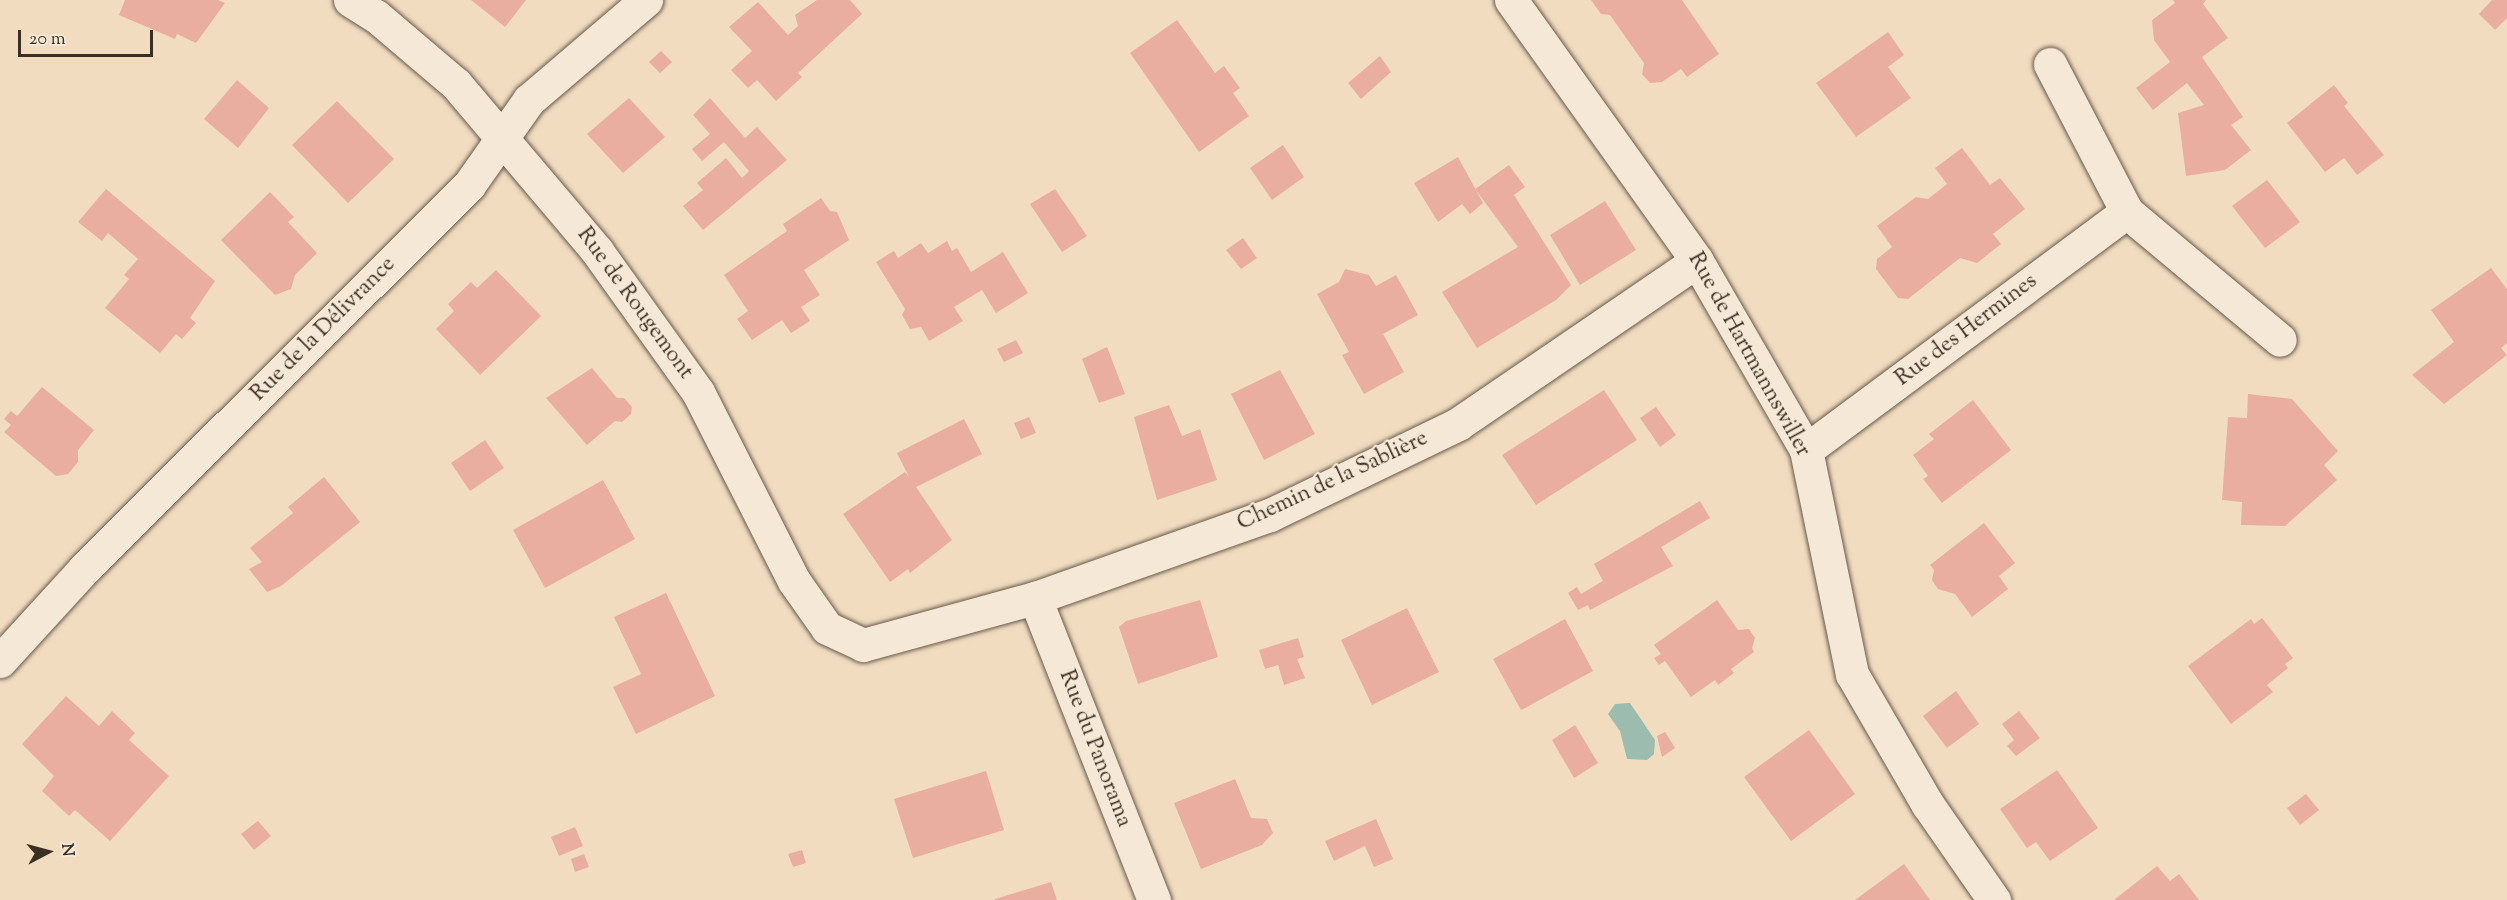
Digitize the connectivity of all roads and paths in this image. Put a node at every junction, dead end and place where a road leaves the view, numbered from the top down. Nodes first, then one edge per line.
1 (350, 0) edge
2 (646, 0) edge
3 (1511, 0) edge
4 (2050, 64) dead end
5 (502, 135) junction
6 (2127, 212) junction
7 (1696, 261) junction
8 (2280, 340) dead end
9 (1806, 450) junction
10 (1035, 598) junction
11 (863, 645) joint
12 (0, 661) edge
13 (1154, 900) edge
14 (1994, 900) edge

1 - 5 street, Rue de Rougemont
2 - 5 street, Rue de la Délivrance
3 - 7 street, Rue de Hartmannswiller
4 - 6 street
5 - 11 street, Rue de Rougemont
5 - 12 street, Rue de la Délivrance
6 - 8 street
6 - 9 street, Rue des Hermines
7 - 9 street, Rue de Hartmannswiller
7 - 10 street, Chemin de la Sablière
9 - 14 street, Rue de Hartmannswiller
10 - 11 street, Chemin de la Sablière
10 - 13 street, Rue du Panorama

